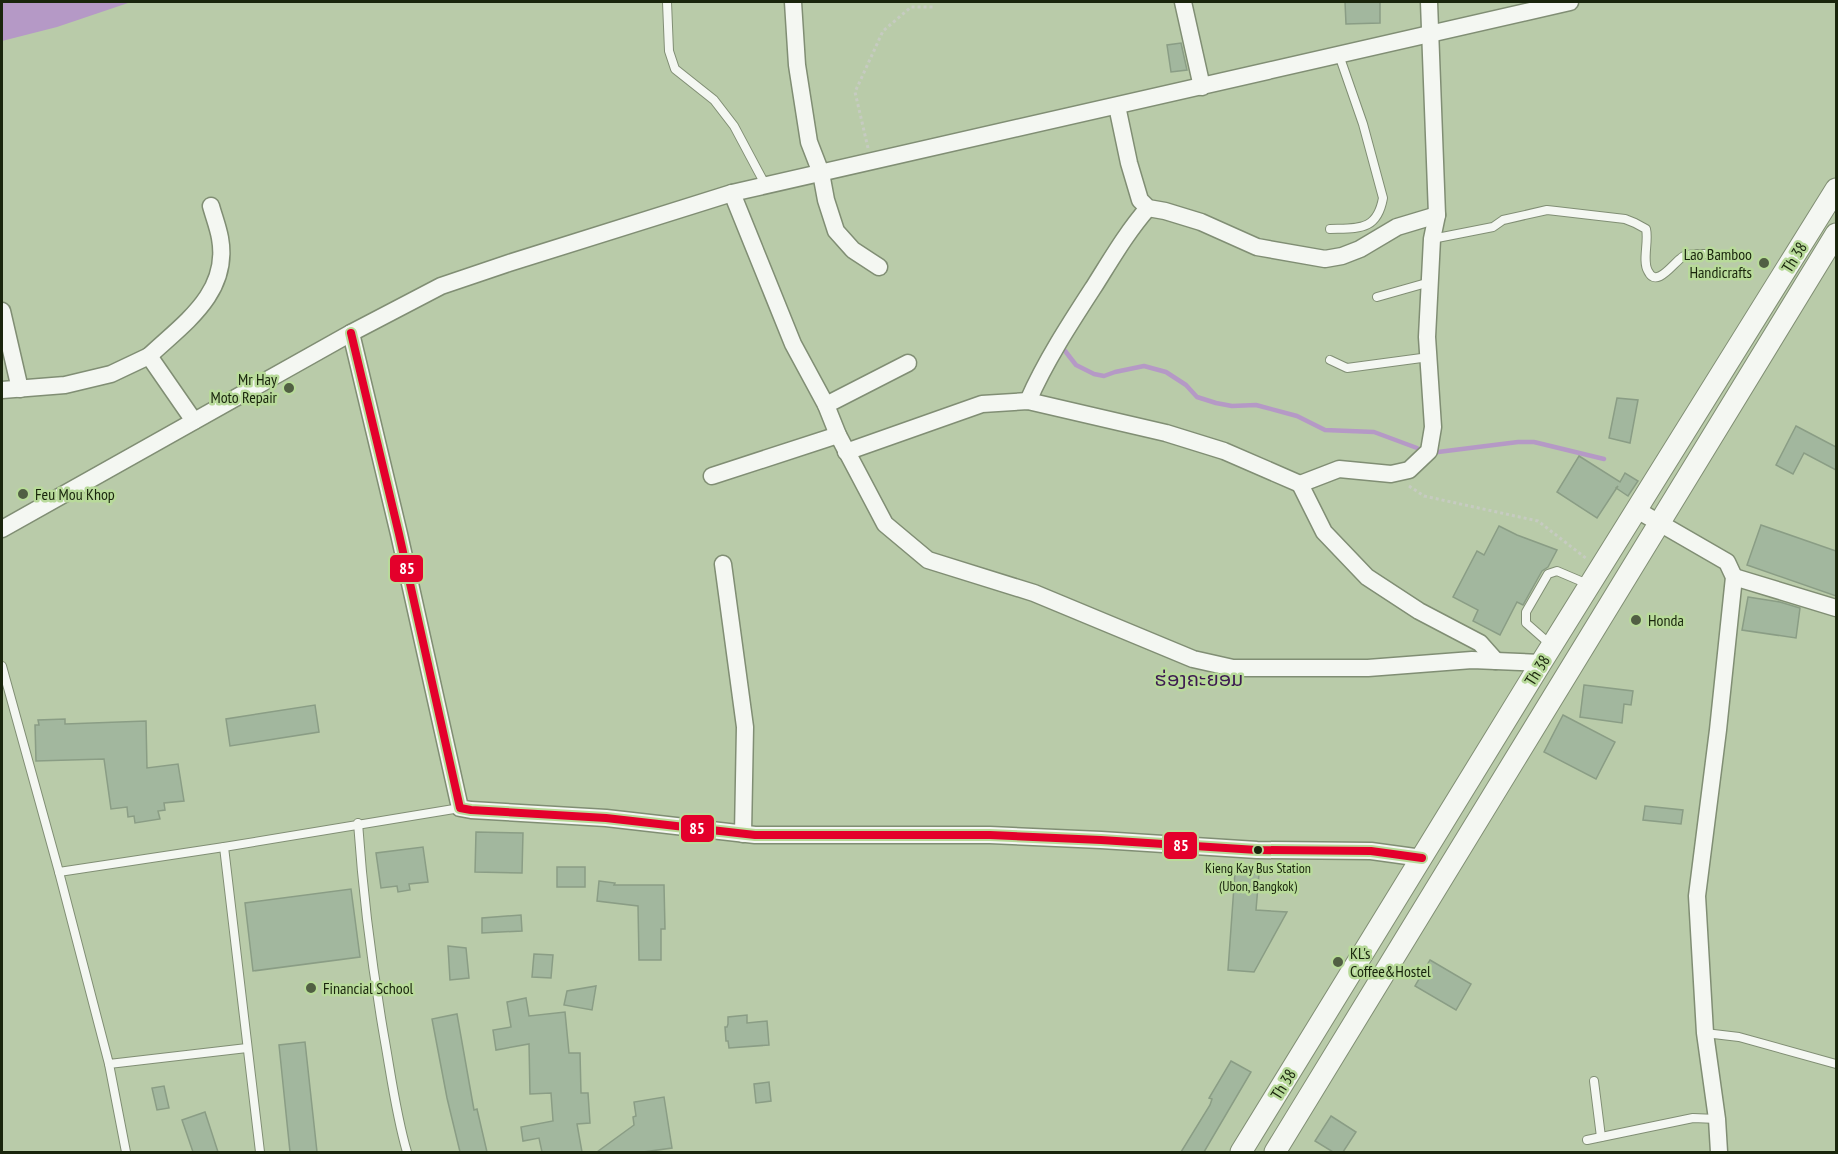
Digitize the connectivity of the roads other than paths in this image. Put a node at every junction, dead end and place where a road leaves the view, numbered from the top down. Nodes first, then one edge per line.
1 (667, 2) edge
2 (793, 2) edge
3 (1183, 2) edge
4 (1429, 2) edge
5 (1570, 2) edge
6 (1429, 35) junction
7 (1340, 55) junction
8 (1202, 87) junction
9 (1117, 106) junction
10 (821, 173) junction
11 (766, 186) junction
12 (1836, 189) edge
13 (732, 193) junction
14 (212, 206) dead end
15 (1148, 208) junction
16 (1437, 214) junction
17 (1330, 229) dead end
18 (1836, 234) edge
19 (1432, 239) junction
20 (1707, 254) dead end
21 (879, 267) dead end
22 (1430, 282) junction
23 (1377, 297) dead end
24 (2, 311) edge
25 (351, 333) junction
26 (149, 356) junction
27 (1429, 357) junction
28 (1330, 360) dead end
29 (908, 363) dead end
30 (20, 389) junction
31 (2, 390) edge
32 (1028, 401) junction
33 (826, 405) junction
34 (194, 421) junction
35 (838, 435) junction
36 (846, 452) junction
37 (712, 476) dead end
38 (1300, 483) junction
39 (1637, 510) junction
40 (1660, 524) junction
41 (2, 529) edge
42 (723, 564) dead end
43 (1595, 577) junction
44 (1734, 577) junction
45 (1836, 608) edge
46 (1547, 654) junction
47 (1496, 661) junction
48 (2, 666) edge
49 (460, 808) junction
50 (358, 824) junction
51 (743, 834) junction
52 (224, 847) junction
53 (1422, 858) junction
54 (59, 872) junction
55 (1706, 1034) junction
56 (247, 1048) junction
57 (109, 1064) junction
58 (1836, 1064) edge
59 (1594, 1081) dead end
60 (1717, 1119) junction
61 (1601, 1137) junction
62 (1587, 1140) dead end
63 (126, 1152) edge
64 (260, 1152) edge
65 (407, 1152) edge
66 (1241, 1152) edge
67 (1275, 1152) edge
68 (1719, 1152) edge

1 - 11 lane
2 - 10 street
3 - 8 street
4 - 6 street
5 - 6 street
6 - 7 street
6 - 16 street
7 - 8 street
7 - 17 lane
8 - 9 street
9 - 10 street
9 - 15 street
10 - 11 street
10 - 21 street
11 - 13 street
12 - 39 street, Th 38
13 - 25 street
13 - 33 street
14 - 26 street
15 - 16 street
15 - 32 street
16 - 19 street
18 - 40 street, Th 38
19 - 20 lane
19 - 22 street
22 - 23 lane
22 - 27 street
24 - 30 street
25 - 34 street
25 - 49 street
26 - 30 street
26 - 34 street
27 - 28 lane
27 - 38 street
29 - 33 street
30 - 31 street
32 - 36 street
32 - 38 street
33 - 35 street
34 - 41 street
35 - 36 street
35 - 37 street
36 - 47 street
38 - 47 street
39 - 40 street
39 - 43 street, Th 38
40 - 44 street
40 - 67 street, Th 38
42 - 51 street
43 - 46 street, Th 38
43 - 46 lane
44 - 45 street
44 - 55 street
46 - 47 street
46 - 53 street, Th 38
48 - 54 lane
49 - 50 lane
49 - 51 street
50 - 52 lane
50 - 65 lane
51 - 53 street
52 - 54 lane
52 - 56 lane
53 - 66 street, Th 38
54 - 57 lane
55 - 58 lane
55 - 60 street
56 - 57 lane
56 - 64 lane
57 - 63 lane
59 - 61 lane
60 - 61 lane
60 - 68 street
61 - 62 lane

